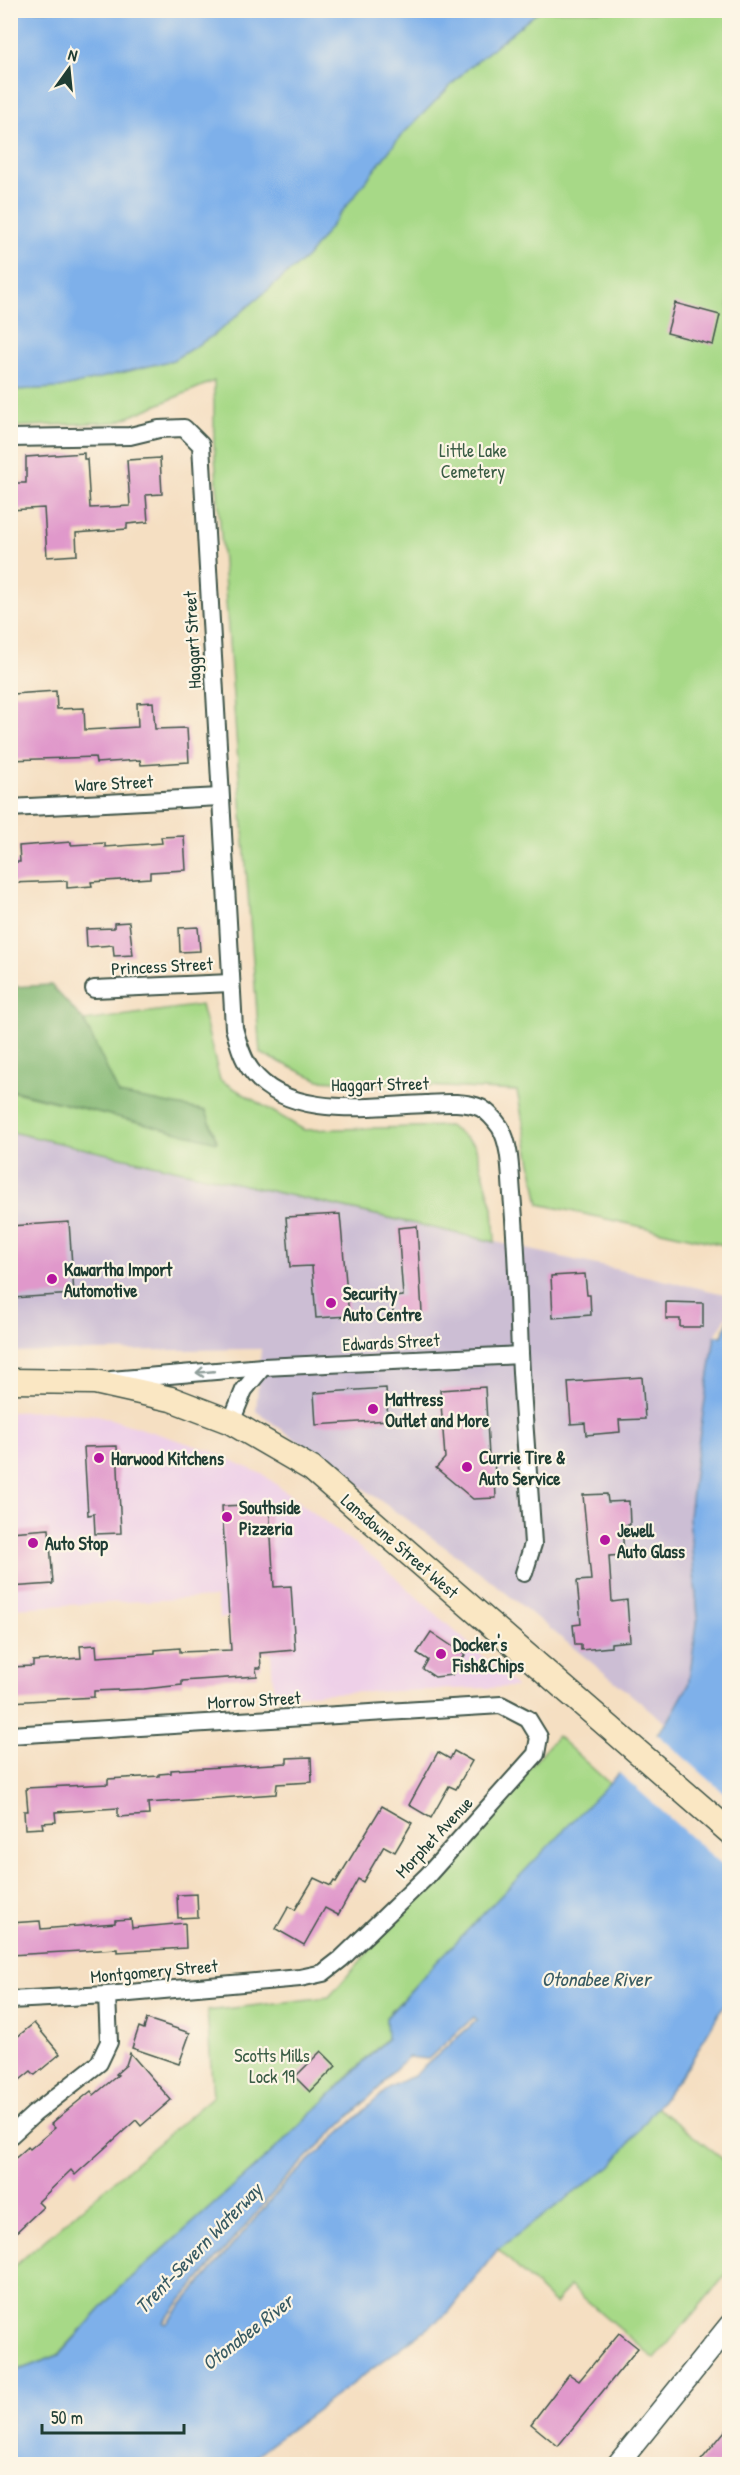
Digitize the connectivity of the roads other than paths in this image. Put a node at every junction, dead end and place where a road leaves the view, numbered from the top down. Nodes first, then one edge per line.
1 (10, 438) edge
2 (220, 796) junction
3 (10, 808) edge
4 (231, 983) junction
5 (94, 989) dead end
6 (520, 1355) junction
7 (263, 1367) junction
8 (10, 1382) edge
9 (95, 1382) junction
10 (231, 1422) junction
11 (524, 1573) dead end
12 (501, 1705) joint
13 (10, 1735) edge
14 (729, 1832) edge
15 (300, 1978) joint
16 (106, 1995) junction
17 (10, 2000) edge
18 (10, 2136) edge
19 (729, 2325) edge
20 (618, 2464) edge

1 - 2 street, Haggart Street
2 - 3 street, Ware Street
2 - 4 street, Haggart Street
4 - 5 street, Princess Street
4 - 6 street, Haggart Street
6 - 7 street, Edwards Street
6 - 11 street, Haggart Street
7 -> 9 street, Edwards Street
7 - 10 street
8 - 9 main road, Lansdowne Street West
9 - 10 main road, Lansdowne Street West
10 - 14 main road, Lansdowne Street West
12 - 13 street, Morrow Street
12 - 15 street, Morphet Avenue
15 - 16 street, Montgomery Street
16 - 17 street, Montgomery Street
16 - 18 street
19 - 20 street

